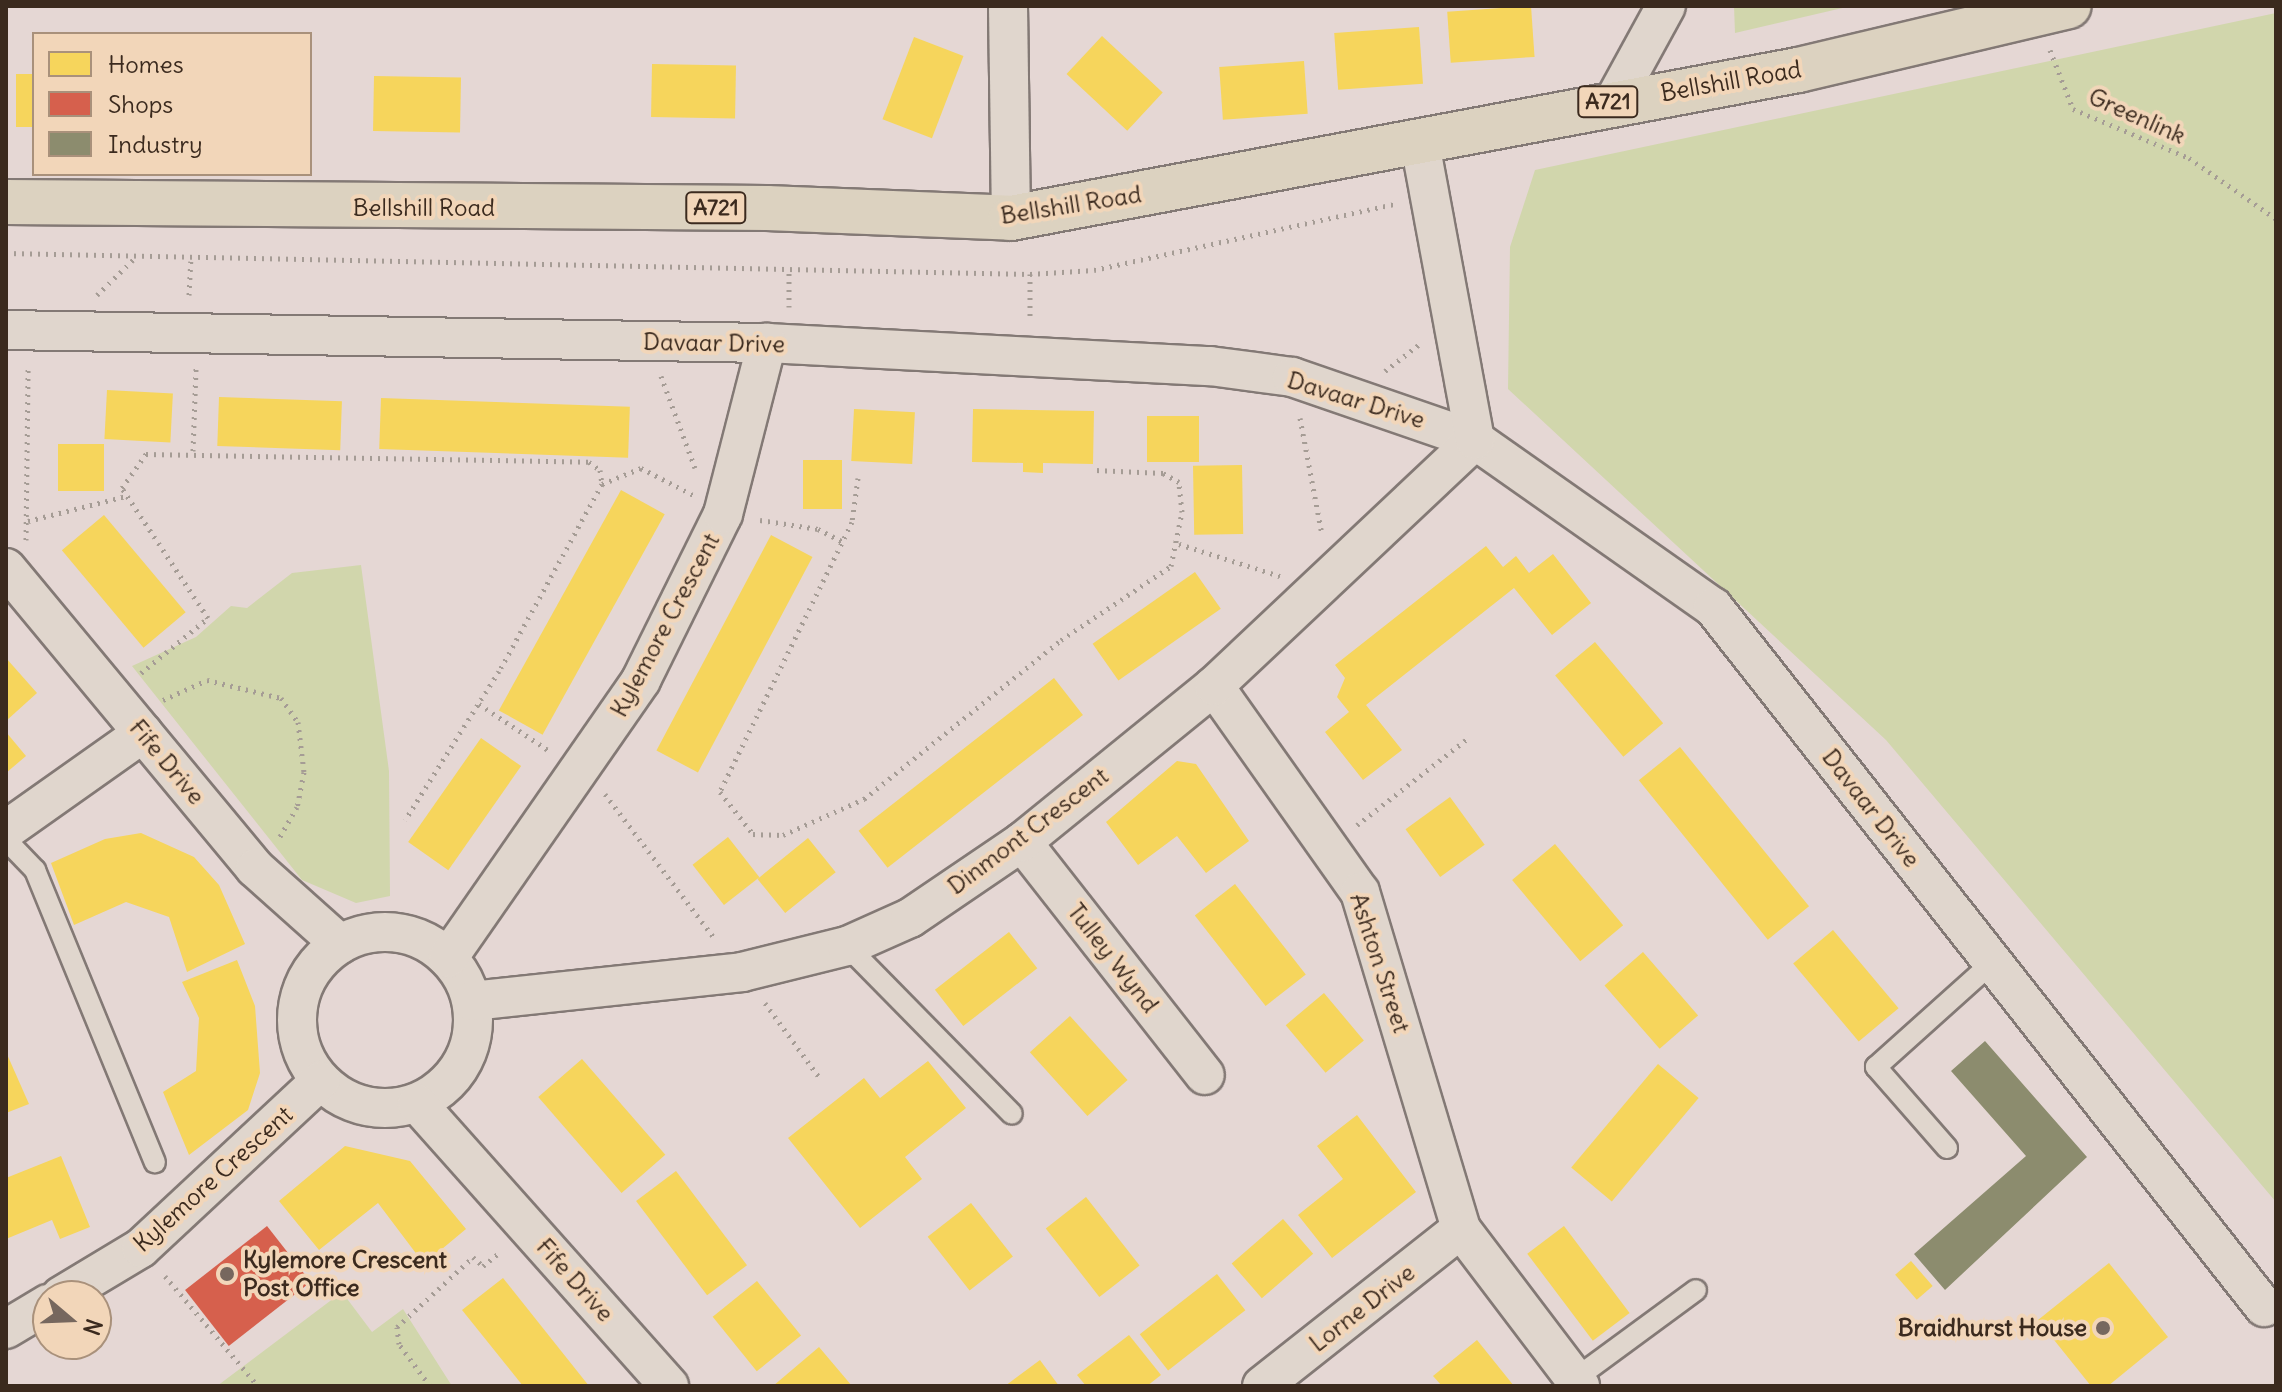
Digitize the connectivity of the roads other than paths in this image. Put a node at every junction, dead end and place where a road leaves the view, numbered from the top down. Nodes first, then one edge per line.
1 (1008, 6) edge
2 (1666, 6) edge
3 (2053, 10) edge
4 (1959, 21) edge
5 (1614, 101) junction
6 (1420, 143) junction
7 (6, 202) edge
8 (1011, 218) junction
9 (18, 330) edge
10 (767, 343) junction
11 (1475, 440) junction
12 (13, 576) edge
13 (1214, 686) junction
14 (129, 717) junction
15 (6, 830) edge
16 (6, 840) edge
17 (1022, 842) junction
18 (340, 944) junction
19 (847, 946) junction
20 (448, 958) junction
21 (1993, 962) junction
22 (472, 1001) junction
23 (1205, 1075) dead end
24 (320, 1081) junction
25 (417, 1103) junction
26 (1012, 1114) dead end
27 (1947, 1148) dead end
28 (155, 1162) dead end
29 (1461, 1229) junction
30 (88, 1280) edge
31 (1696, 1290) dead end
32 (2264, 1307) dead end
33 (32, 1314) edge
34 (6, 1329) edge
35 (1577, 1382) edge
36 (669, 1386) edge
37 (1262, 1386) edge

1 - 8 street
2 - 5 street
3 - 4 main road, Bellshill Road / A721
4 - 5 main road, Bellshill Road / A721
5 - 6 main road, Bellshill Road / A721
6 - 8 main road, Bellshill Road / A721
6 - 11 street
7 - 8 main road, Bellshill Road / A721
9 - 10 street, Davaar Drive
10 - 11 street, Davaar Drive
10 - 20 street, Kylemore Crescent
11 - 13 street, Dinmont Crescent
11 - 21 street, Davaar Drive
12 - 14 street, Fife Drive
13 - 17 street, Dinmont Crescent
13 - 29 street, Ashton Street
14 - 15 street
14 - 18 street, Fife Drive
16 - 28 lane
17 - 19 street, Dinmont Crescent
17 - 23 street, Tulley Wynd
18 - 20 street
18 - 24 street
19 - 22 street, Dinmont Crescent
19 - 26 lane
20 - 22 street
21 - 27 lane
21 - 32 street, Davaar Drive
22 - 25 street
24 - 25 street
24 - 30 street, Kylemore Crescent
25 - 36 street, Fife Drive
29 - 35 street
29 - 37 street, Lorne Drive
31 - 35 lane
33 - 34 street

